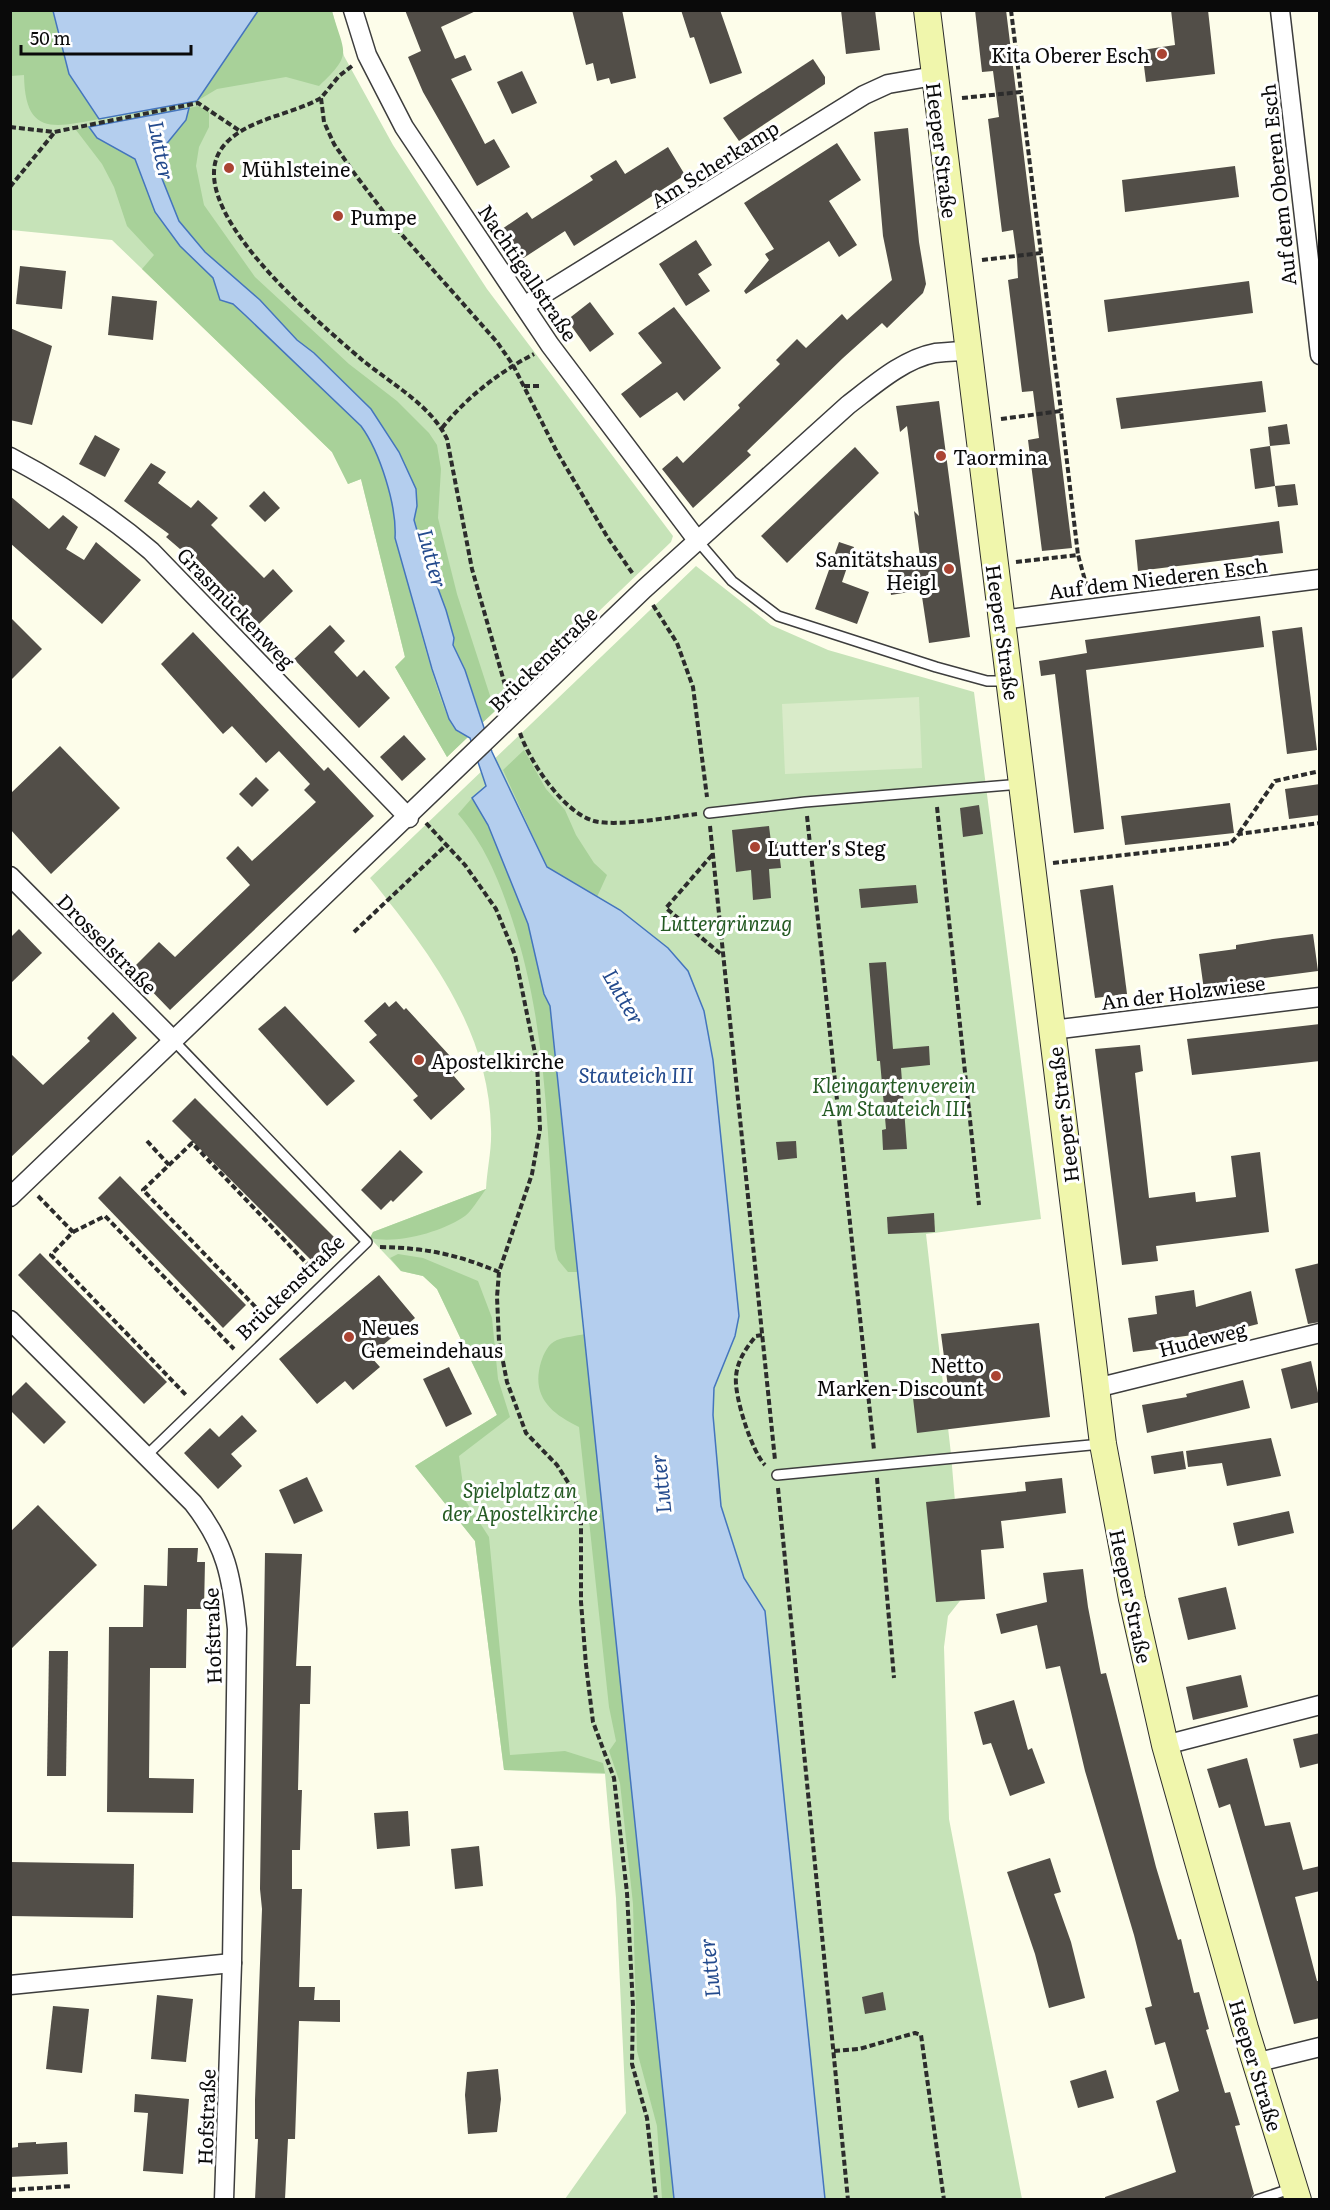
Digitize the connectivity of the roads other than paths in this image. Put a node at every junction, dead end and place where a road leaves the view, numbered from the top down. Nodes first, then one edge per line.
1 (353, 10) edge
2 (927, 10) edge
3 (1280, 10) edge
4 (935, 88) junction
5 (524, 306) junction
6 (968, 351) junction
7 (1320, 355) edge
8 (10, 457) edge
9 (697, 540) junction
10 (1320, 579) edge
11 (1002, 620) junction
12 (1010, 681) junction
13 (1023, 784) junction
14 (709, 813) road end
15 (412, 814) junction
16 (10, 876) edge
17 (1320, 997) edge
18 (1052, 1030) junction
19 (174, 1041) junction
20 (10, 1197) edge
21 (10, 1320) edge
22 (1320, 1333) edge
23 (1096, 1388) junction
24 (1103, 1444) junction
25 (145, 1457) junction
26 (777, 1476) road end
27 (1320, 1705) edge
28 (1165, 1745) junction
29 (232, 1963) junction
30 (10, 1985) edge
31 (1320, 2047) edge
32 (1256, 2063) junction
33 (1297, 2194) edge
34 (224, 2199) edge
35 (1257, 2199) edge

1 - 5 street, Nachtigallstraße
2 - 4 main road, Heeper Straße
3 - 7 street, Auf dem Oberen Esch
4 - 5 street, Am Scherkamp
4 - 6 main road, Heeper Straße
5 - 9 street, Nachtigallstraße
6 - 9 street, Brückenstraße
6 - 11 main road, Heeper Straße
8 - 15 street, Grasmückenweg
9 - 12 lane
9 - 15 street, Brückenstraße
10 - 11 street, Auf dem Niederen Esch
11 - 12 main road, Heeper Straße
12 - 13 main road, Heeper Straße
13 - 14 lane
13 - 18 main road, Heeper Straße
15 - 19 street, Brückenstraße
16 - 19 street, Drosselstraße
17 - 18 street, An der Holzwiese
18 - 23 main road, Heeper Straße
19 - 20 street, Brückenstraße
19 - 25 lane, Brückenstraße
21 - 25 street, Hofstraße
22 - 23 street, Hudeweg
23 - 24 main road, Heeper Straße
24 - 26 lane
24 - 28 main road, Heeper Straße
25 - 29 street, Hofstraße
27 - 28 street
28 - 32 main road, Heeper Straße
29 - 30 street
29 - 34 street, Hofstraße
31 - 32 street
32 - 33 main road, Heeper Straße
33 - 35 lane

